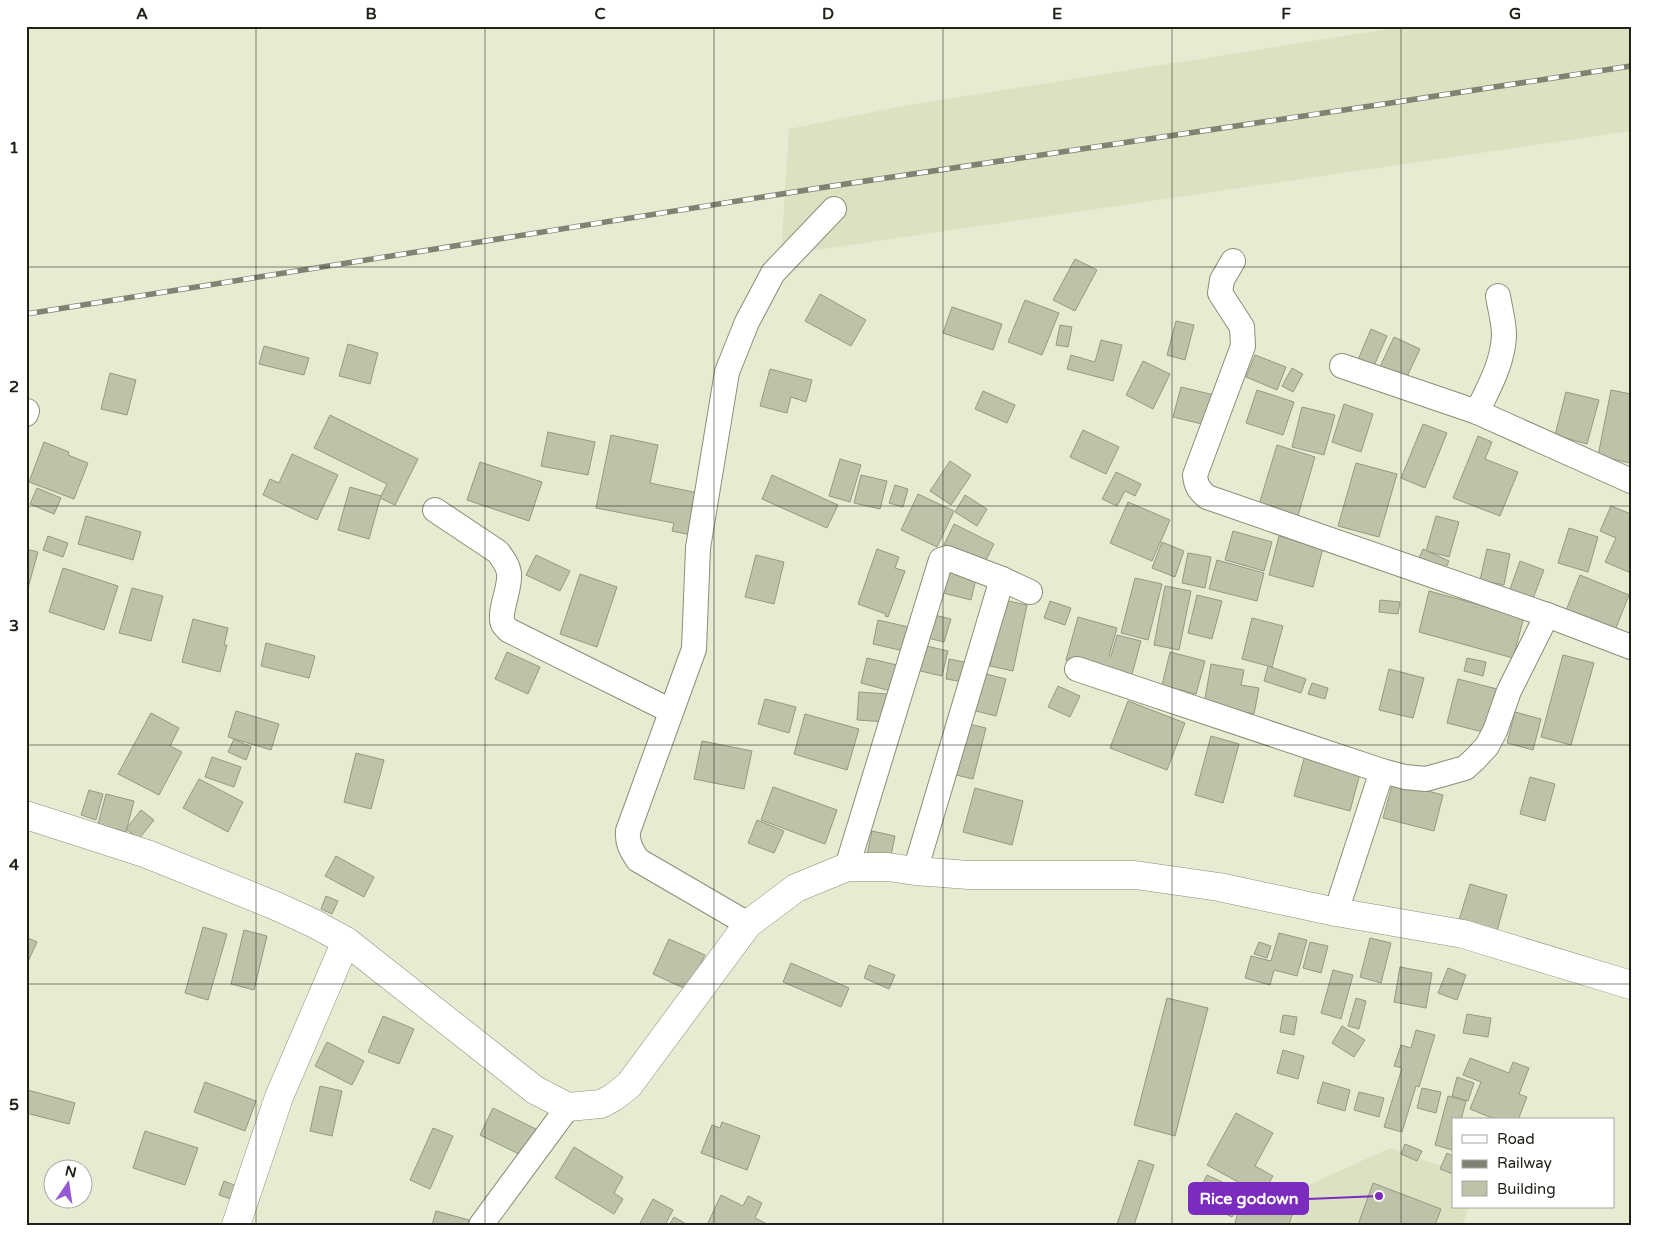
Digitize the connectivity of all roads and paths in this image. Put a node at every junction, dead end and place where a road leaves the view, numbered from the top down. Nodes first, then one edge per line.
1 (834, 209) dead end
2 (1233, 261) dead end
3 (1498, 296) dead end
4 (1342, 366) dead end
5 (1477, 412) junction
6 (1631, 481) edge
7 (435, 510) dead end
8 (1002, 579) junction
9 (1030, 592) dead end
10 (1546, 615) junction
11 (1631, 647) edge
12 (1077, 669) dead end
13 (671, 711) junction
14 (1382, 771) junction
15 (26, 816) edge
16 (847, 866) junction
17 (915, 871) junction
18 (1336, 912) junction
19 (748, 924) junction
20 (346, 941) junction
21 (1631, 985) edge
22 (568, 1107) junction
23 (236, 1225) edge
24 (481, 1225) edge

1 - 13 street
2 - 10 street
3 - 5 street
4 - 5 street
5 - 6 street
7 - 13 street
8 - 9 street
8 - 16 street
8 - 17 street
10 - 11 street
10 - 14 street
12 - 14 street
13 - 19 street
14 - 18 street
15 - 20 street
16 - 17 street
16 - 19 street
17 - 18 street
18 - 21 street
19 - 22 street
20 - 22 street
20 - 23 street
22 - 24 street

